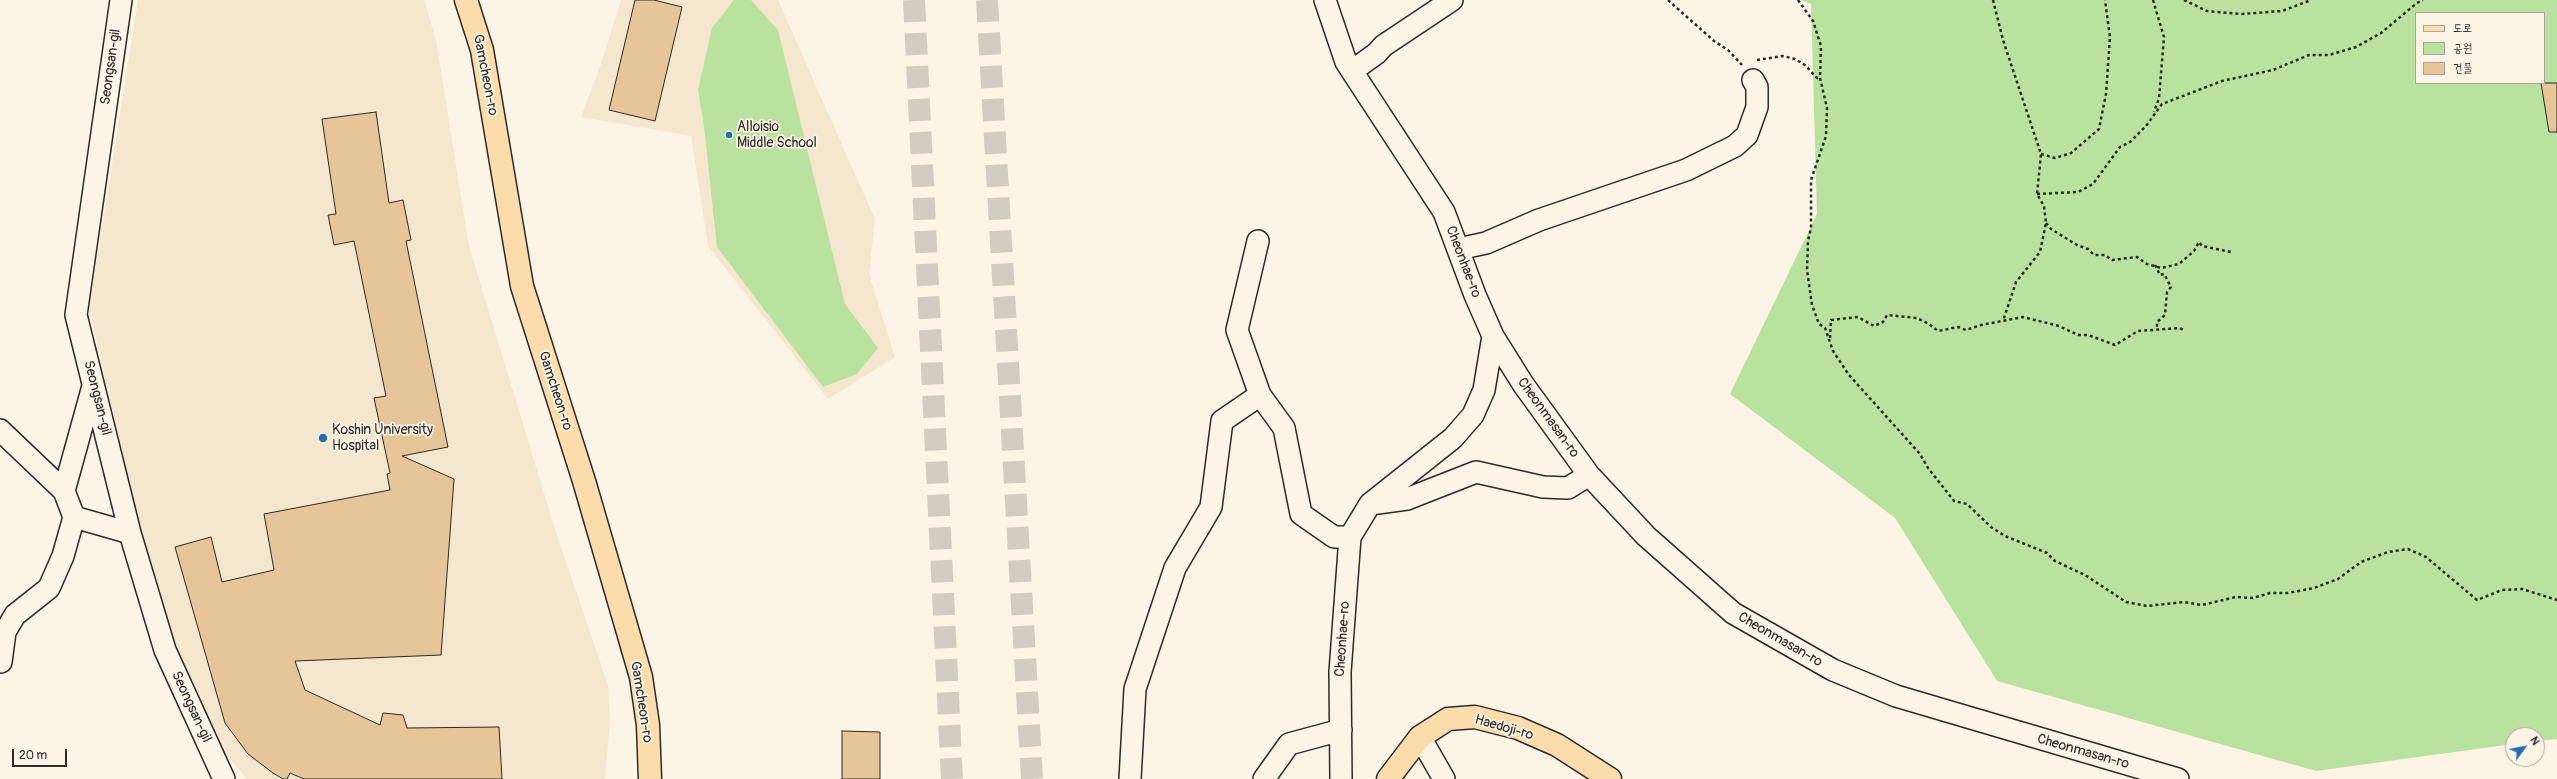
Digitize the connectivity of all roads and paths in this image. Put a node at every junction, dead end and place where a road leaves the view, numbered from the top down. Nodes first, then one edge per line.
1 (121, 0) edge
2 (1324, 0) edge
3 (1452, 0) edge
4 (1668, 0) edge
5 (1798, 0) edge
6 (1804, 0) edge
7 (1993, 0) edge
8 (2105, 0) edge
9 (2153, 0) edge
10 (2184, 0) edge
11 (2311, 0) edge
12 (2423, 0) edge
13 (470, 4) edge
14 (1802, 6) junction
15 (1352, 71) junction
16 (1820, 78) junction
17 (1753, 80) junction
18 (2151, 118) junction
19 (2041, 154) junction
20 (2037, 194) junction
21 (2046, 223) junction
22 (1258, 241) dead end
23 (1458, 249) junction
24 (2231, 252) dead end
25 (2155, 266) junction
26 (2003, 321) junction
27 (2157, 329) junction
28 (2185, 331) dead end
29 (1493, 336) junction
30 (1830, 341) junction
31 (94, 384) junction
32 (1260, 395) junction
33 (0, 430) edge
34 (1589, 475) junction
35 (64, 491) junction
36 (1370, 504) junction
37 (74, 517) junction
38 (130, 533) junction
39 (1350, 537) junction
40 (2557, 600) edge
41 (1, 662) edge
42 (1341, 730) junction
43 (1420, 737) junction
44 (224, 779) edge
45 (650, 779) edge
46 (1130, 779) edge
47 (1264, 779) edge
48 (1341, 779) edge
49 (1388, 779) edge
50 (1444, 779) edge
51 (1610, 779) edge
52 (2178, 779) edge

1 - 31 street, Seongsan-gil
2 - 15 street, Cheonhae-ro
3 - 15 street
4 - 17 path
5 - 14 path
6 - 14 path
7 - 19 path
8 - 19 path
9 - 18 path
10 - 11 path
12 - 18 path
13 - 45 main road, Gamcheon-ro
14 - 16 path
15 - 23 street, Cheonhae-ro
16 - 17 path
16 - 30 path
17 - 23 street
18 - 20 path
19 - 20 path
20 - 21 path
21 - 25 path
21 - 26 path
22 - 32 street
23 - 29 street, Cheonhae-ro
24 - 25 path
25 - 27 path
26 - 27 path
26 - 30 path
27 - 28 path
29 - 34 street, Cheonmasan-ro
29 - 36 street, Cheonhae-ro
30 - 40 path
31 - 35 street
31 - 38 street, Seongsan-gil
32 - 39 street
32 - 46 street
33 - 35 street
34 - 36 street
34 - 52 street, Cheonmasan-ro
35 - 37 street
36 - 39 street, Cheonhae-ro
37 - 38 street
37 - 41 street
38 - 44 street, Seongsan-gil
39 - 42 street, Cheonhae-ro
42 - 47 street
42 - 48 street, Cheonhae-ro
43 - 49 main road, Haedoji-ro
43 - 50 street
43 - 51 main road, Haedoji-ro

